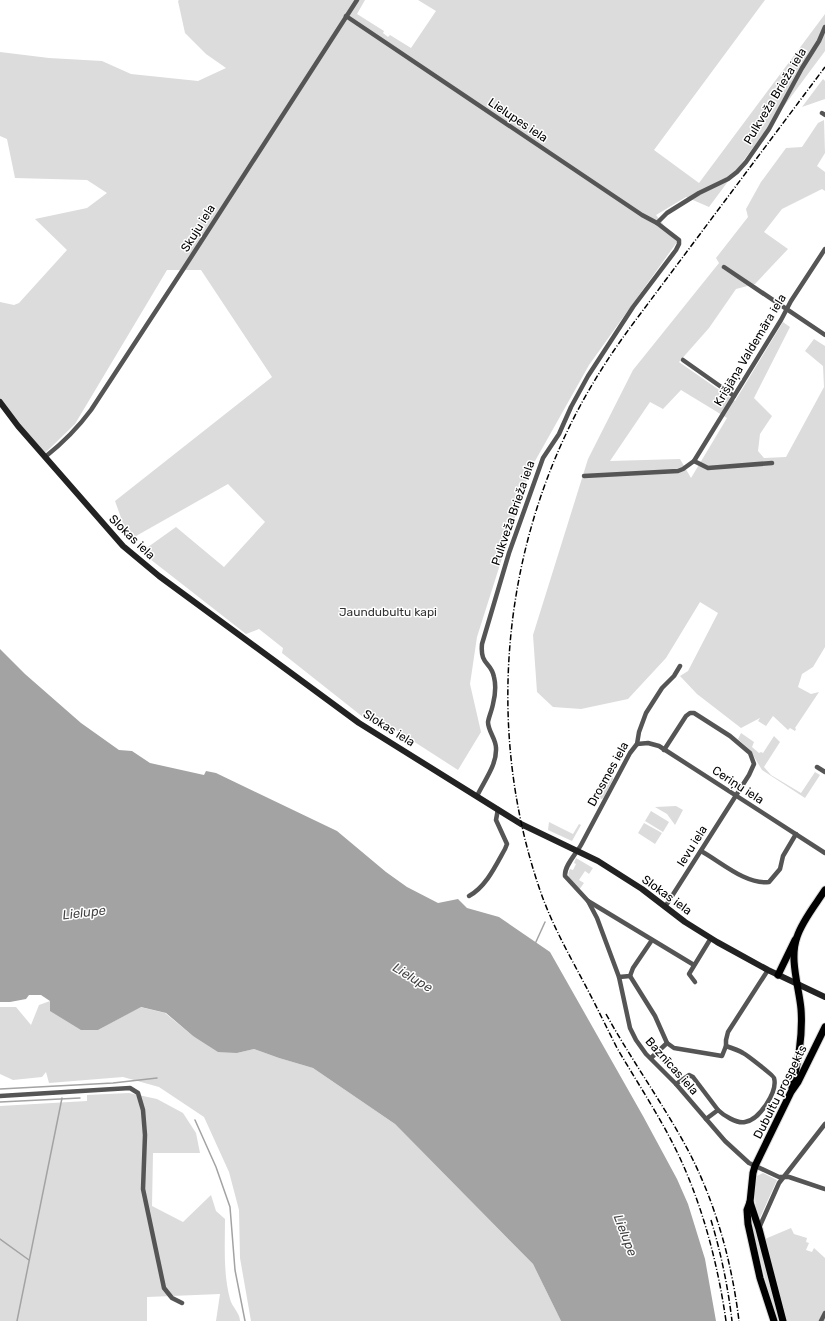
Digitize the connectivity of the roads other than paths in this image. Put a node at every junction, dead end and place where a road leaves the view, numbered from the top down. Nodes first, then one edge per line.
1 (357, 0) edge
2 (346, 16) junction
3 (825, 27) edge
4 (657, 223) junction
5 (679, 240) joint
6 (825, 249) edge
7 (724, 267) dead end
8 (786, 309) junction
9 (825, 335) edge
10 (683, 360) dead end
11 (734, 396) junction
12 (0, 402) edge
13 (45, 457) junction
14 (694, 461) junction
15 (772, 463) dead end
16 (584, 476) dead end
17 (680, 666) dead end
18 (637, 744) junction
19 (664, 750) junction
20 (817, 767) dead end
21 (825, 772) edge
22 (477, 796) junction
23 (736, 796) junction
24 (498, 809) junction
25 (796, 834) junction
26 (578, 850) junction
27 (701, 851) junction
28 (825, 853) edge
29 (565, 873) joint
30 (825, 890) edge
31 (469, 896) dead end
32 (588, 901) junction
33 (665, 907) junction
34 (711, 938) junction
35 (796, 938) junction
36 (652, 940) junction
37 (694, 965) junction
38 (768, 970) junction
39 (778, 974) junction
40 (630, 976) junction
41 (619, 977) junction
42 (695, 982) dead end
43 (796, 984) junction
44 (825, 997) edge
45 (825, 1027) edge
46 (667, 1044) junction
47 (726, 1046) junction
48 (800, 1053) junction
49 (651, 1058) junction
50 (809, 1060) junction
51 (676, 1084) junction
52 (791, 1092) junction
53 (0, 1096) edge
54 (718, 1110) junction
55 (706, 1119) junction
56 (825, 1124) edge
57 (755, 1166) junction
58 (783, 1177) junction
59 (825, 1189) edge
60 (750, 1202) junction
61 (759, 1229) junction
62 (182, 1303) dead end
63 (825, 1313) edge
64 (774, 1321) edge
65 (783, 1321) edge
66 (821, 1321) edge

1 - 2 street, Skuju iela
2 - 4 street, Lielupes iela
2 - 13 street, Skuju iela
3 - 4 street, Pulkveža Brieža iela
4 - 5 street, Lielupes iela
5 - 22 street, Pulkveža Brieža iela
6 - 8 street, Krišjāņa Valdemāra iela
7 - 8 street
8 - 9 street
8 - 11 street, Krišjāņa Valdemāra iela
10 - 11 street
11 - 14 street, Krišjāņa Valdemāra iela
12 - 13 main road, Slokas iela
13 - 22 main road, Slokas iela
14 - 15 street
14 - 16 street
17 - 18 street, Drosmes iela
18 - 19 street, Ceriņu iela
18 - 26 street, Drosmes iela
19 - 23 street, Ceriņu iela
19 - 23 street, Ievu iela
20 - 21 street
22 - 24 main road, Slokas iela
23 - 25 street, Ceriņu iela
23 - 27 street, Ievu iela
24 - 26 main road, Slokas iela
24 - 31 street
25 - 27 street
25 - 28 street, Ceriņu iela
26 - 29 street, Drosmes iela
26 - 33 main road, Slokas iela
27 - 33 street, Ievu iela
29 - 32 street, Baznīcas iela
30 - 35 main road
32 - 36 street
32 - 41 street, Baznīcas iela
33 - 34 main road, Slokas iela
34 - 37 street
34 - 38 main road, Slokas iela
35 - 39 main road
35 - 43 main road
36 - 37 street
36 - 40 street
37 - 42 street
38 - 39 main road, Slokas iela
38 - 47 street
39 - 43 main road, Slokas iela
40 - 41 street
40 - 46 street
41 - 49 street, Baznīcas iela
43 - 44 main road, Slokas iela
43 - 48 main road
45 - 50 main road, Dubultu prospekts
46 - 47 street
46 - 49 street
47 - 54 street
48 - 50 main road
48 - 52 main road
49 - 51 street, Baznīcas iela
50 - 52 main road, Dubultu prospekts
51 - 54 street
51 - 55 street, Baznīcas iela
52 - 57 main road, Dubultu prospekts
53 - 62 street
54 - 55 street
55 - 57 street, Baznīcas iela
56 - 58 street
57 - 58 street, Baznīcas iela
57 - 60 main road, Dubultu prospekts
58 - 59 street, Baznīcas iela
58 - 61 street
60 - 61 main road
60 - 64 main road, Dubultu prospekts
61 - 65 main road
63 - 66 street

